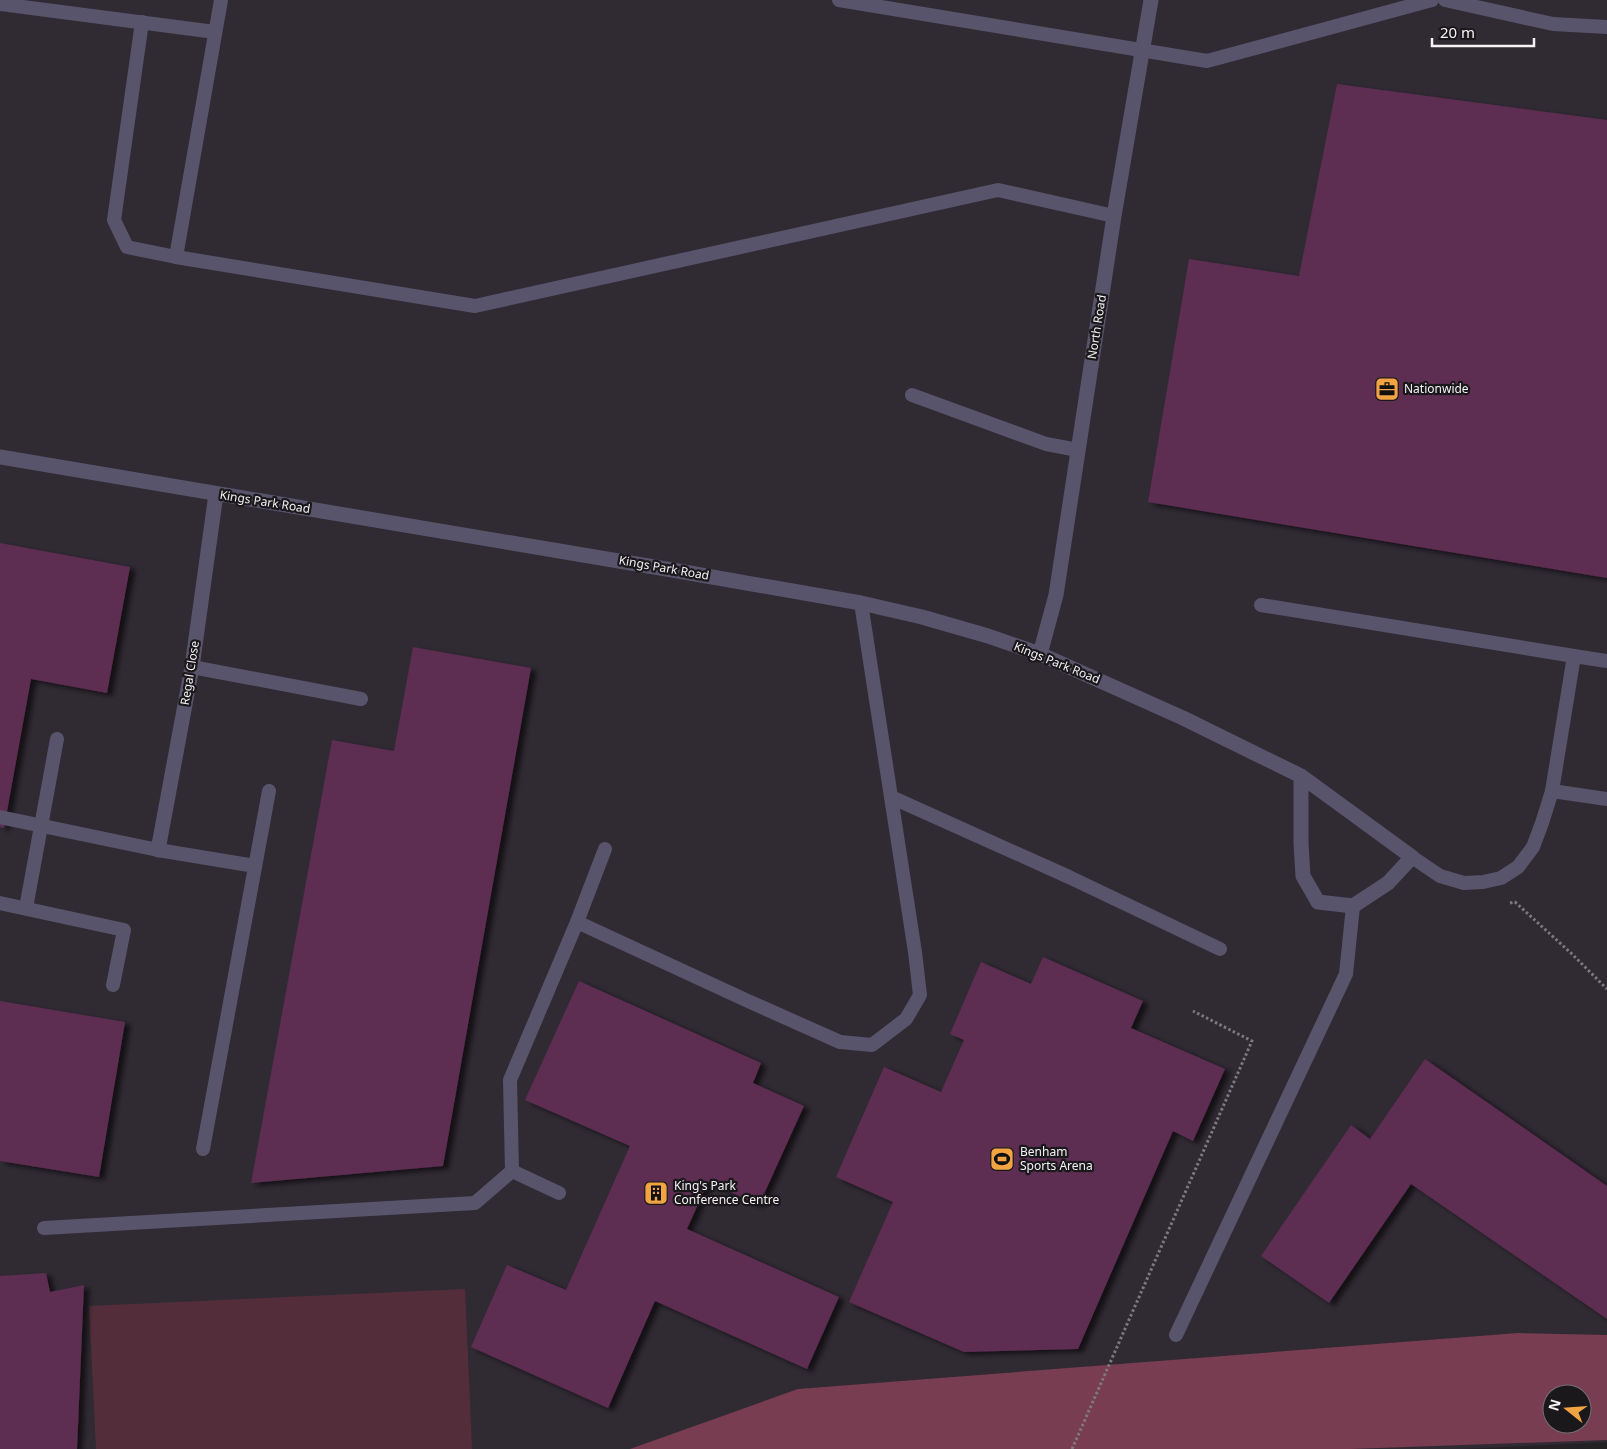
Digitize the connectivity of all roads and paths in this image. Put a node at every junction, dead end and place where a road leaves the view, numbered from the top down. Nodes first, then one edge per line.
1 (221, 0) edge
2 (840, 0) edge
3 (1150, 0) edge
4 (1432, 0) edge
5 (1445, 0) edge
6 (0, 4) edge
7 (142, 22) junction
8 (1607, 27) edge
9 (215, 32) junction
10 (1142, 50) junction
11 (1114, 216) junction
12 (176, 256) junction
13 (912, 395) dead end
14 (1078, 450) junction
15 (0, 457) edge
16 (216, 494) junction
17 (861, 603) junction
18 (1260, 605) dead end
19 (1040, 654) junction
20 (1574, 656) junction
21 (1607, 662) edge
22 (192, 667) junction
23 (361, 699) dead end
24 (57, 739) dead end
25 (1301, 776) junction
26 (269, 791) dead end
27 (1552, 791) junction
28 (891, 797) junction
29 (1607, 800) edge
30 (0, 817) edge
31 (42, 826) junction
32 (605, 849) dead end
33 (158, 850) junction
34 (1412, 857) junction
35 (255, 866) junction
36 (0, 903) edge
37 (1507, 903) dead end
38 (1353, 906) junction
39 (26, 908) junction
40 (577, 922) junction
41 (1220, 949) dead end
42 (113, 985) dead end
43 (1607, 989) edge
44 (1193, 1011) dead end
45 (203, 1149) dead end
46 (512, 1171) junction
47 (559, 1193) dead end
48 (44, 1228) dead end
49 (1176, 1335) dead end
50 (1072, 1449) edge

1 - 9 lane
2 - 10 lane
3 - 10 street, North Road
4 - 10 lane
5 - 8 lane
6 - 7 lane
7 - 9 lane
7 - 12 lane
9 - 12 lane
10 - 11 street, North Road
11 - 12 lane
11 - 14 street, North Road
13 - 14 lane
14 - 19 street, North Road
15 - 16 street, Kings Park Road
16 - 17 street, Kings Park Road
16 - 22 street, Regal Close
17 - 19 street, Kings Park Road
17 - 28 lane
18 - 20 lane
19 - 25 street, Kings Park Road
20 - 21 lane
20 - 27 lane
22 - 23 lane
22 - 33 street, Regal Close
24 - 31 lane
25 - 34 street, Kings Park Road
25 - 38 street
26 - 35 lane
27 - 29 lane
27 - 34 lane
28 - 40 lane
28 - 41 lane
30 - 31 lane
31 - 33 lane
31 - 39 lane
32 - 40 lane
33 - 35 lane
34 - 38 street
35 - 45 lane
36 - 39 lane
37 - 43 path
38 - 49 lane
39 - 42 lane
40 - 46 lane
44 - 50 path
46 - 47 lane
46 - 48 lane

